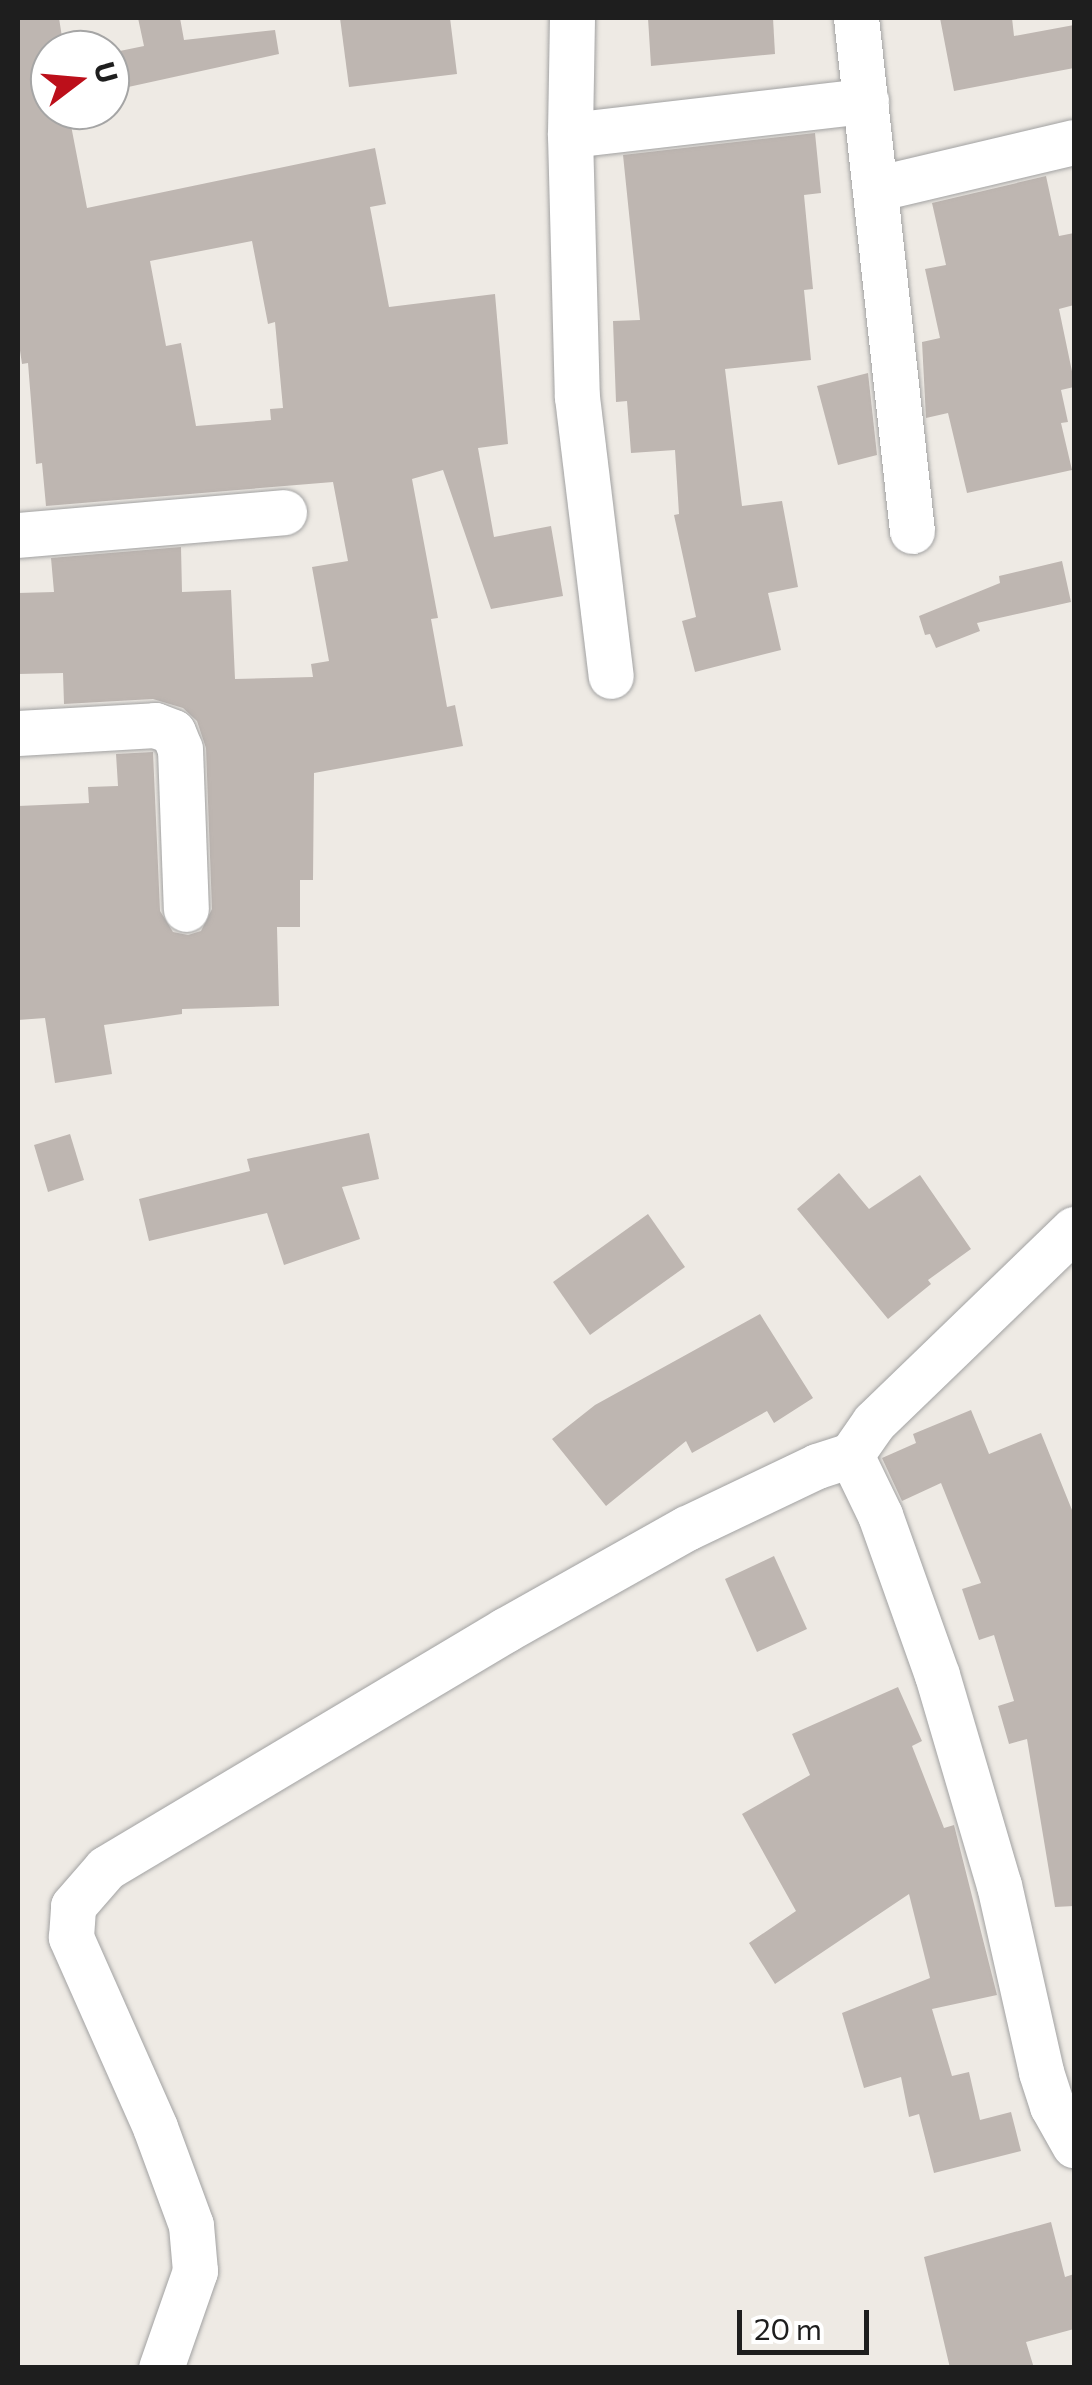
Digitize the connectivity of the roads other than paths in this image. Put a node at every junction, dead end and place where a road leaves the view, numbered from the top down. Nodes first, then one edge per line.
1 (572, 18) edge
2 (856, 18) edge
3 (866, 102) junction
4 (570, 135) junction
5 (1074, 142) edge
6 (876, 189) junction
7 (284, 512) dead end
8 (912, 531) dead end
9 (18, 535) edge
10 (611, 676) dead end
11 (18, 734) edge
12 (186, 909) dead end
13 (1074, 1229) edge
14 (851, 1455) junction
15 (1074, 2145) edge
16 (162, 2368) edge

1 - 4 street
2 - 3 street
3 - 4 street
3 - 6 street
4 - 10 street
5 - 6 street
6 - 8 street
7 - 9 street
11 - 12 street
13 - 14 street
14 - 15 street
14 - 16 street

